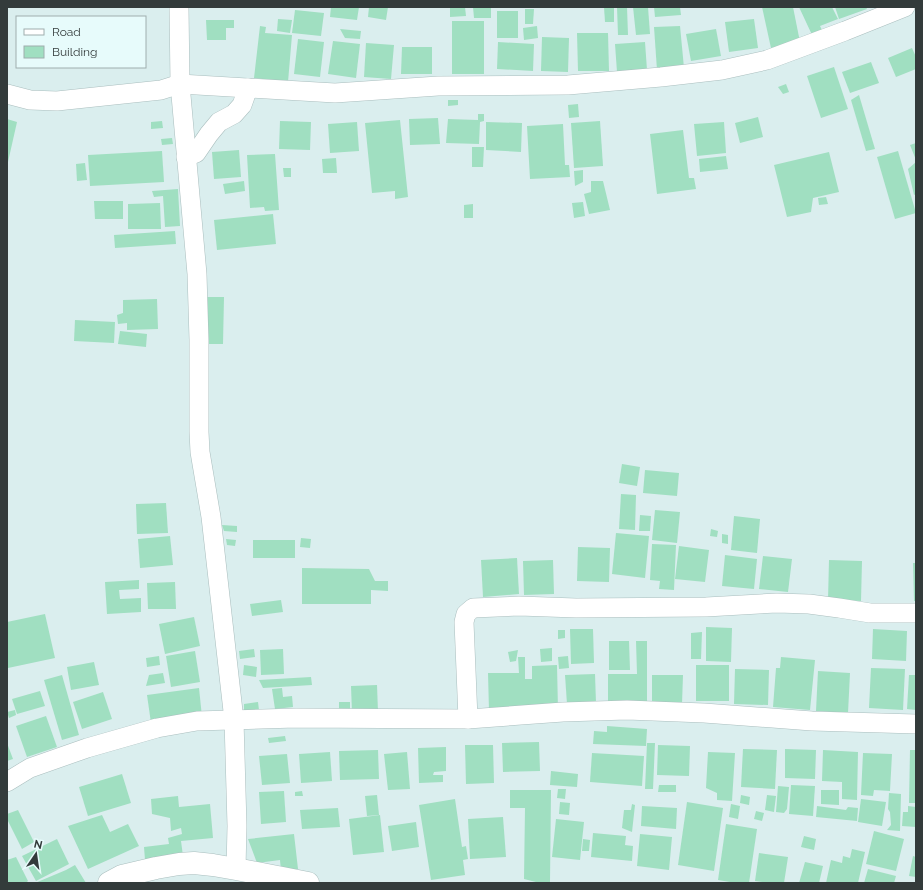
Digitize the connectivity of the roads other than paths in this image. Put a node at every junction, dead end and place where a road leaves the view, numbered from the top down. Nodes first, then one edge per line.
1 (179, 7) edge
2 (905, 7) edge
3 (180, 84) junction
4 (248, 88) junction
5 (7, 94) edge
6 (186, 157) junction
7 (916, 613) edge
8 (468, 719) junction
9 (234, 720) junction
10 (916, 724) edge
11 (7, 782) edge
12 (236, 869) junction
13 (109, 883) edge
14 (308, 883) edge

1 - 3 street
2 - 4 street
3 - 4 street
3 - 5 street
3 - 6 street
4 - 6 street
6 - 9 street
7 - 8 street
8 - 9 street
8 - 10 street
9 - 11 street
9 - 12 street
12 - 13 street
12 - 14 street

